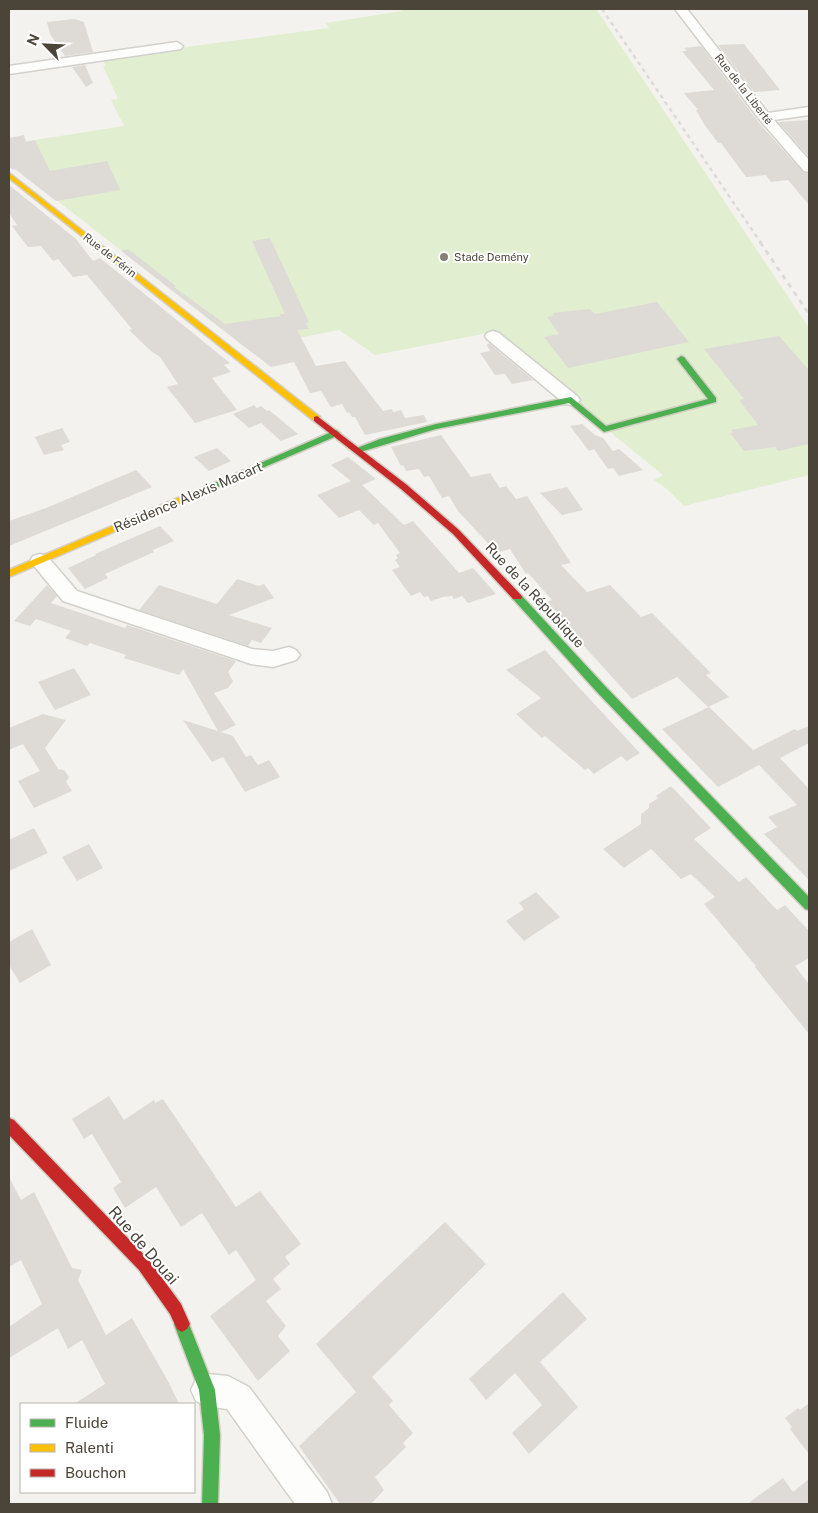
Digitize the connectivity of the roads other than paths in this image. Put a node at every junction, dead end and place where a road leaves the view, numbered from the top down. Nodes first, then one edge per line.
1 (681, 9) edge
2 (177, 46) dead end
3 (9, 70) edge
4 (809, 111) edge
5 (765, 117) junction
6 (809, 168) edge
7 (9, 175) edge
8 (211, 335) joint
9 (493, 336) dead end
10 (681, 359) dead end
11 (570, 400) junction
12 (336, 433) junction
13 (356, 450) junction
14 (40, 561) junction
15 (9, 574) edge
16 (288, 655) dead end
17 (809, 905) edge
18 (9, 1125) edge
19 (207, 1390) junction
20 (210, 1504) edge
21 (315, 1504) edge

1 - 5 street, Rue de la Liberté
2 - 3 street
4 - 5 street
5 - 6 street, Rue de la Liberté
7 - 8 main road, Rue de Férin
8 - 12 main road, Rue de la République
9 - 11 street
10 - 11 main road
11 - 13 main road
12 - 13 main road, Rue de la République
12 - 14 main road, Résidence Alexis Macart
13 - 17 main road, Rue de la République
14 - 15 main road, Résidence Alexis Macart
14 - 16 street
18 - 19 main road, Rue de Douai
19 - 20 main road, Rue de Douai
19 - 21 street

